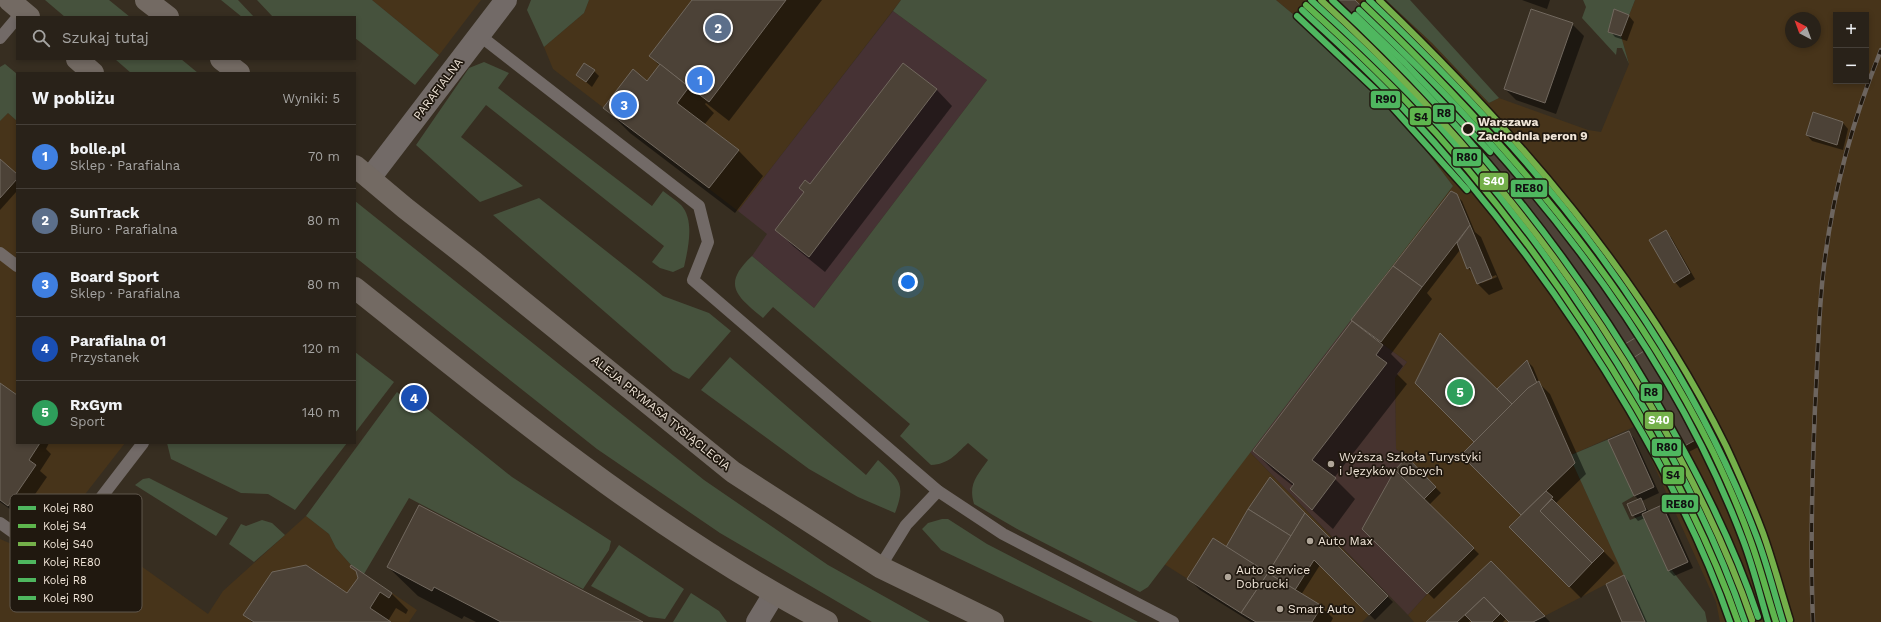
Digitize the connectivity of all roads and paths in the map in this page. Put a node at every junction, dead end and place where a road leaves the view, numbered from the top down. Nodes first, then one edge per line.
1 (146, 0) edge
2 (506, 0) edge
3 (167, 16) edge
4 (16, 17) edge
5 (479, 35) junction
6 (0, 38) edge
7 (78, 60) edge
8 (222, 60) edge
9 (92, 72) edge
10 (238, 72) edge
11 (363, 172) edge
12 (0, 253) edge
13 (16, 265) edge
14 (356, 289) edge
15 (142, 444) edge
16 (938, 491) junction
17 (104, 494) edge
18 (0, 523) edge
19 (10, 530) edge
20 (880, 567) junction
21 (774, 594) junction
22 (757, 622) edge
23 (827, 622) edge
24 (993, 622) edge
25 (1173, 622) edge

1 - 3 main road
2 - 5 street, PARAFIALNA
4 - 6 lane
5 - 11 street, PARAFIALNA
5 - 16 lane
7 - 9 main road
8 - 10 main road
11 - 20 main road, ALEJA PRYMASA TYSIĄCLECIA
12 - 13 lane
14 - 21 main road
15 - 17 lane
16 - 20 lane
16 - 25 lane
18 - 19 lane
20 - 24 main road, ALEJA PRYMASA TYSIĄCLECIA
21 - 22 street
21 - 23 main road

